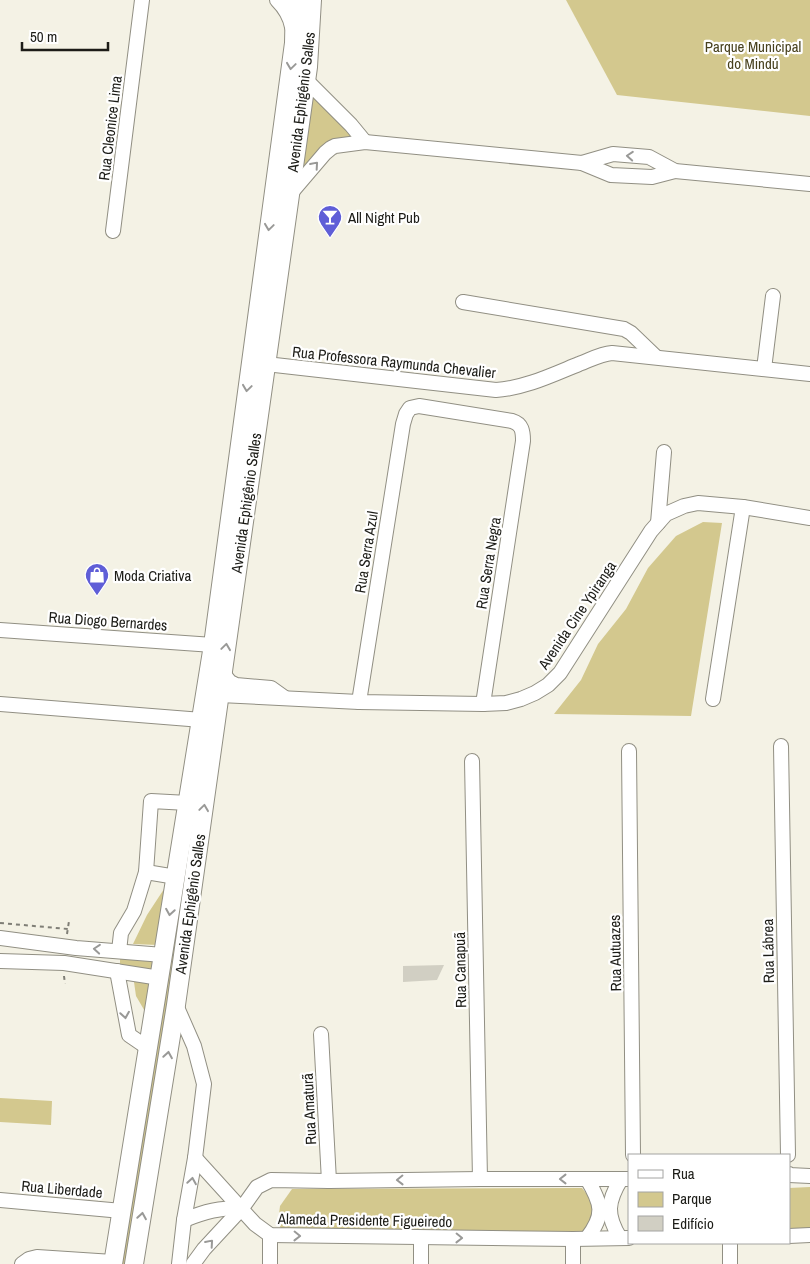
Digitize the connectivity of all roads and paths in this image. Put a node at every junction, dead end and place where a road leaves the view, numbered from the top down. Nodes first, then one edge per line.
1 (142, 0) edge
2 (277, 0) edge
3 (294, 0) edge
4 (312, 0) edge
5 (294, 34) junction
6 (306, 80) junction
7 (365, 142) junction
8 (582, 163) junction
9 (675, 171) junction
10 (810, 184) edge
11 (290, 194) junction
12 (113, 231) dead end
13 (773, 296) dead end
14 (463, 302) dead end
15 (656, 357) junction
16 (266, 364) junction
17 (764, 369) junction
18 (810, 374) edge
19 (521, 427) joint
20 (664, 452) dead end
21 (743, 507) junction
22 (810, 518) edge
23 (658, 523) junction
24 (0, 630) edge
25 (213, 645) junction
26 (223, 670) junction
27 (220, 695) junction
28 (286, 698) junction
29 (713, 700) dead end
30 (359, 702) junction
31 (0, 704) edge
32 (484, 704) junction
33 (202, 720) junction
34 (781, 746) dead end
35 (629, 751) dead end
36 (472, 762) dead end
37 (188, 803) junction
38 (146, 872) junction
39 (176, 876) junction
40 (0, 924) edge
41 (68, 929) dead end
42 (0, 938) edge
43 (119, 951) junction
44 (163, 955) junction
45 (0, 961) edge
46 (117, 971) junction
47 (160, 978) junction
48 (176, 1005) junction
49 (321, 1034) dead end
50 (148, 1048) junction
51 (633, 1154) edge
52 (788, 1154) edge
53 (195, 1158) junction
54 (790, 1174) edge
55 (810, 1176) edge
56 (480, 1179) junction
57 (587, 1179) junction
58 (625, 1179) edge
59 (329, 1181) junction
60 (0, 1200) edge
61 (242, 1208) junction
62 (122, 1211) junction
63 (184, 1220) junction
64 (270, 1235) junction
65 (810, 1235) edge
66 (790, 1236) edge
67 (421, 1238) junction
68 (587, 1238) junction
69 (624, 1238) edge
70 (573, 1239) junction
71 (730, 1244) edge
72 (113, 1263) edge
73 (22, 1264) edge
74 (134, 1264) edge
75 (179, 1264) edge
76 (193, 1264) edge
77 (270, 1264) edge
78 (421, 1264) edge
79 (573, 1264) edge
80 (730, 1264) edge

1 - 12 street, Rua Cleonice Lima
2 - 5 street
3 - 5 main road, Avenida Ephigênio Salles
4 - 6 main road, Avenida Ephigênio Salles
5 -> 25 main road, Avenida Ephigênio Salles
6 - 7 street
6 - 11 main road, Avenida Ephigênio Salles
7 - 8 street
11 -> 7 street
8 - 9 street
9 -> 8 street
9 - 10 street
11 - 16 main road, Avenida Ephigênio Salles
13 - 17 street
14 - 15 street
15 - 16 street, Rua Professora Raymunda Chevalier
15 - 17 street, Rua Professora Raymunda Chevalier
26 -> 16 main road, Avenida Ephigênio Salles
17 - 18 street, Rua Professora Raymunda Chevalier
19 - 30 street, Rua Serra Azul
19 - 32 street, Rua Serra Negra
20 - 23 street
21 - 22 street, Avenida Cine Ypiranga
21 - 23 street, Avenida Cine Ypiranga
21 - 29 street
23 - 32 street, Avenida Cine Ypiranga
24 - 25 street, Rua Diogo Bernardes
25 - 33 main road, Avenida Ephigênio Salles
26 - 27 main road, Avenida Ephigênio Salles
26 - 28 street, Avenida Cine Ypiranga
27 - 28 street, Avenida Cine Ypiranga
48 -> 27 main road, Avenida Ephigênio Salles
28 - 30 street, Avenida Cine Ypiranga
30 - 32 street, Avenida Cine Ypiranga
31 - 33 street
33 - 37 main road, Avenida Ephigênio Salles
34 - 52 street, Rua Lábrea
35 - 51 street, Rua Autuazes
36 - 56 street, Rua Canapuã
37 - 38 street
37 - 39 main road, Avenida Ephigênio Salles
38 - 39 street
38 - 43 street
39 -> 44 main road, Avenida Ephigênio Salles
40 - 41 path
43 -> 42 street
43 - 44 street
44 - 47 main road, Avenida Ephigênio Salles
45 - 46 street
46 - 47 street
46 -> 50 street
47 - 50 main road, Avenida Ephigênio Salles
48 - 53 street
74 -> 48 main road, Avenida Ephigênio Salles
49 - 59 street, Rua Amaturã
50 - 62 main road, Avenida Ephigênio Salles
53 - 61 street
63 -> 53 street
54 - 55 street
57 -> 56 street
56 -> 59 street
57 - 58 street
57 - 68 street
58 - 69 street
59 - 61 street
60 - 62 street, Rua Liberdade
61 - 63 street
61 - 64 street, Alameda Presidente Figueiredo
76 -> 61 street
62 - 72 main road, Avenida Ephigênio Salles
63 - 75 street
64 -> 67 street, Alameda Presidente Figueiredo
64 - 77 street
65 - 66 street
67 -> 70 street, Alameda Presidente Figueiredo
67 - 78 street
68 - 69 street, Alameda Presidente Figueiredo
68 - 70 street, Alameda Presidente Figueiredo
70 - 79 street
71 - 80 street
72 - 73 street

